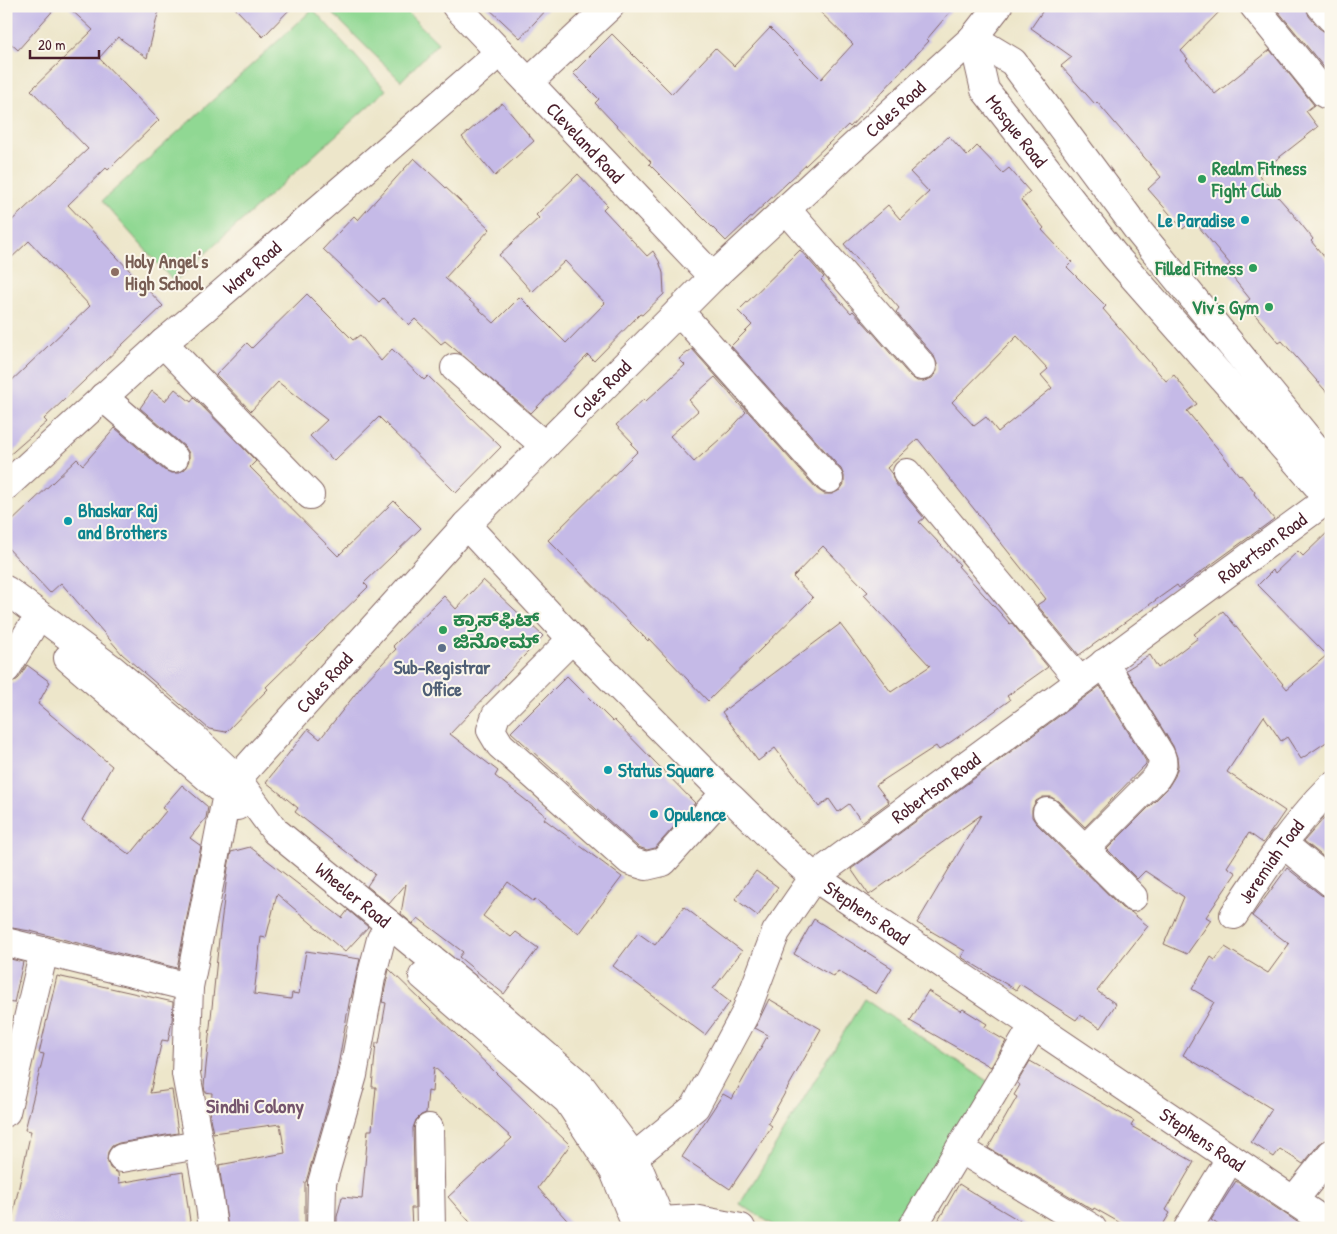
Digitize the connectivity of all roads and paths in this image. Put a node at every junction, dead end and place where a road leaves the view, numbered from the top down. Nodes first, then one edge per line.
1 (582, 6) edge
2 (610, 6) edge
3 (998, 6) edge
4 (1254, 6) edge
5 (1321, 6) edge
6 (464, 9) edge
7 (1331, 18) edge
8 (972, 38) junction
9 (500, 52) junction
10 (525, 77) junction
11 (1331, 96) edge
12 (786, 209) junction
13 (713, 277) junction
14 (679, 311) junction
15 (163, 342) junction
16 (922, 366) dead end
17 (455, 368) dead end
18 (103, 397) junction
19 (545, 446) junction
20 (174, 458) dead end
21 (1331, 467) edge
22 (907, 473) dead end
23 (829, 479) dead end
24 (6, 486) edge
25 (310, 495) dead end
26 (1330, 499) edge
27 (466, 525) junction
28 (6, 590) edge
29 (6, 614) edge
30 (30, 630) junction
31 (572, 639) junction
32 (1104, 664) junction
33 (6, 669) edge
34 (1080, 681) junction
35 (232, 787) junction
36 (1331, 787) edge
37 (725, 793) junction
38 (1046, 812) dead end
39 (1282, 843) junction
40 (1085, 849) junction
41 (814, 877) junction
42 (1331, 884) edge
43 (1133, 897) dead end
44 (1234, 915) dead end
45 (385, 932) junction
46 (6, 942) edge
47 (44, 951) junction
48 (189, 987) junction
49 (464, 998) junction
50 (1034, 1025) junction
51 (6, 1112) edge
52 (429, 1128) dead end
53 (199, 1145) junction
54 (960, 1150) junction
55 (1331, 1154) edge
56 (634, 1157) junction
57 (122, 1158) dead end
58 (1230, 1159) junction
59 (1293, 1200) junction
60 (666, 1225) edge
61 (1331, 1226) edge
62 (739, 1227) edge
63 (213, 1228) edge
64 (321, 1228) edge
65 (431, 1228) edge
66 (912, 1228) edge
67 (1092, 1228) edge
68 (1188, 1228) edge

1 - 10 street
2 - 10 street
3 - 8 street, Coles Road
4 - 11 street
5 - 7 street
6 - 9 street, Cleveland Road
8 - 12 street, Coles Road
8 - 21 street, Mosque Road
8 - 26 street, Mosque Road
9 - 10 street, Cleveland Road
9 - 15 street, Ware Road
10 - 13 street, Cleveland Road
12 - 13 street, Coles Road
12 - 16 street
13 - 14 street, Coles Road
14 - 19 street, Coles Road
14 - 23 street
15 - 18 street, Ware Road
15 - 25 street
17 - 19 street
18 - 20 street
18 - 24 street, Ware Road
19 - 27 street, Coles Road
22 - 34 street
26 - 32 street, Robertson Road
27 - 31 street, Stephens Road
27 - 35 street, Coles Road
28 - 35 street, Wheeler Road
29 - 30 street, Wheeler Road
30 - 33 street
30 - 35 street, Wheeler Road
31 - 37 street, Stephens Road
31 - 37 street
32 - 34 street, Robertson Road
32 - 40 street
34 - 41 street, Robertson Road
35 - 45 street, Wheeler Road
35 - 48 street
36 - 39 street, Jeremiah Toad
37 - 41 street, Stephens Road
38 - 40 street
39 - 42 street
39 - 44 street, Jeremiah Toad
40 - 43 street
41 - 50 street, Stephens Road
41 - 56 street, Robertson Road
45 - 49 street, Wheeler Road
45 - 64 street
46 - 47 street
47 - 48 street
47 - 51 street
48 - 53 street
49 - 56 street, Wheeler Road
49 - 60 street, Wheeler Road
50 - 54 street
50 - 58 street, Stephens Road
52 - 65 street
53 - 57 street
53 - 63 street
54 - 66 street
54 - 67 street
55 - 59 street
56 - 60 street, Wheeler Road
58 - 59 street, Stephens Road
58 - 68 street
59 - 61 street, Stephens Road
60 - 62 street

